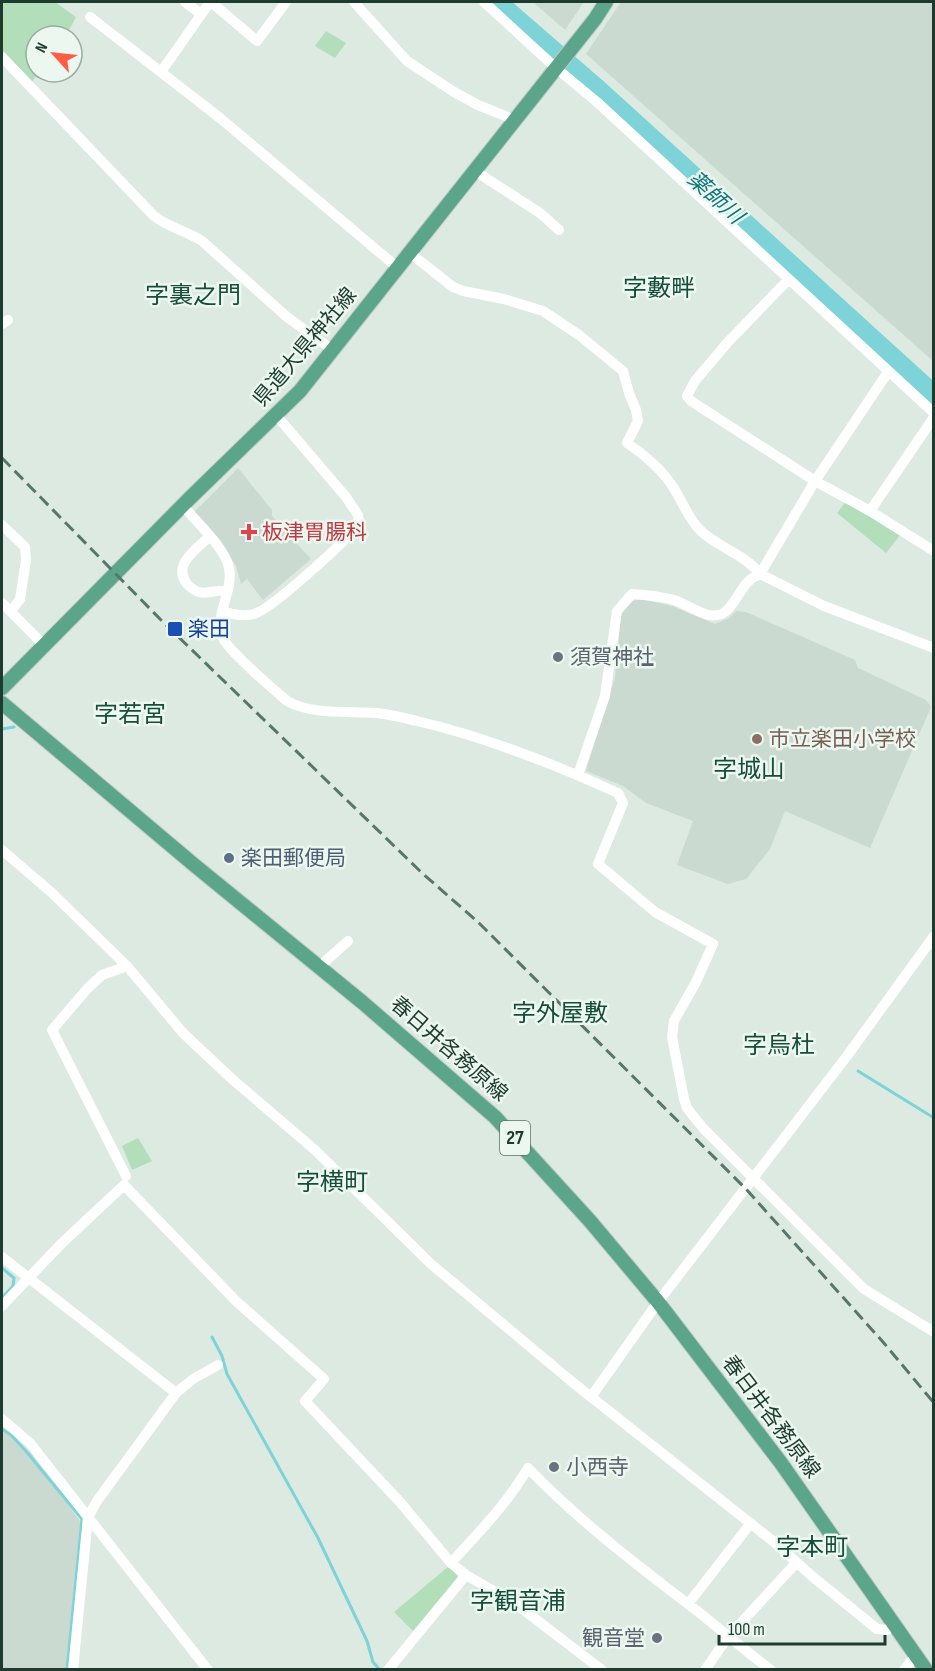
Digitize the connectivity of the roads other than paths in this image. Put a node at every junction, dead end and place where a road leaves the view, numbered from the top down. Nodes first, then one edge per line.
1 (185, 2) edge
2 (211, 2) edge
3 (286, 2) edge
4 (354, 2) edge
5 (484, 2) edge
6 (606, 2) edge
7 (201, 15) junction
8 (90, 17) dead end
9 (2, 57) edge
10 (556, 68) junction
11 (161, 72) junction
12 (515, 120) junction
13 (475, 171) junction
14 (559, 230) dead end
15 (410, 253) junction
16 (398, 268) junction
17 (788, 280) junction
18 (333, 350) junction
19 (888, 372) junction
20 (276, 415) junction
21 (933, 415) edge
22 (815, 481) junction
23 (183, 506) junction
24 (870, 511) junction
25 (2, 525) edge
26 (209, 537) junction
27 (931, 546) edge
28 (760, 574) junction
29 (227, 592) junction
30 (2, 603) edge
31 (11, 611) junction
32 (222, 611) junction
33 (44, 645) junction
34 (933, 648) edge
35 (2, 688) edge
36 (2, 703) edge
37 (578, 774) junction
38 (2, 850) edge
39 (933, 936) edge
40 (348, 941) dead end
41 (127, 966) junction
42 (320, 966) junction
43 (126, 1176) dead end
44 (753, 1179) junction
45 (2, 1257) edge
46 (30, 1278) junction
47 (658, 1302) junction
48 (2, 1306) edge
49 (933, 1332) edge
50 (218, 1365) dead end
51 (176, 1394) junction
52 (591, 1397) junction
53 (2, 1419) edge
54 (88, 1517) junction
55 (751, 1523) junction
56 (451, 1563) junction
57 (796, 1563) junction
58 (466, 1575) junction
59 (688, 1604) junction
60 (894, 1623) junction
61 (728, 1637) junction
62 (916, 1655) junction
63 (390, 1669) edge
64 (73, 1670) edge
65 (208, 1670) edge
66 (602, 1670) edge
67 (705, 1670) edge
68 (771, 1670) edge
69 (904, 1670) edge
70 (926, 1670) edge

1 - 7 street
2 - 3 street
2 - 7 street
4 - 12 street
5 - 10 street
6 - 10 main road, 県道大県神社線
7 - 11 street
8 - 11 street
9 - 18 street
10 - 12 main road, 県道大県神社線
10 - 17 street
11 - 16 street
12 - 13 main road, 県道大県神社線
13 - 14 street
13 - 15 main road, 県道大県神社線
15 - 16 main road, 県道大県神社線
15 - 28 street
16 - 18 main road, 県道大県神社線
17 - 19 street
17 - 22 street
18 - 20 main road, 県道大県神社線
19 - 21 street
19 - 22 street
20 - 23 main road, 県道大県神社線
20 - 32 street
21 - 24 street
22 - 24 street
22 - 28 street
23 - 26 street
23 - 33 main road, 県道大県神社線
24 - 27 street
25 - 31 street
26 - 29 street
26 - 29 street
28 - 34 street
28 - 37 street
29 - 32 street
30 - 31 street
31 - 33 street
32 - 37 street
33 - 35 main road, 県道大県神社線
36 - 42 main road, 春日井各務原線 / 27
37 - 44 street
38 - 41 street
39 - 44 street
40 - 42 street
41 - 43 street
41 - 52 street
42 - 47 main road, 春日井各務原線 / 27
44 - 47 street
44 - 49 street
45 - 46 street
46 - 48 street
46 - 51 street
46 - 56 street
47 - 52 street
47 - 60 main road, 春日井各務原線 / 27
50 - 51 street
51 - 54 street
52 - 55 street
53 - 54 street
54 - 64 street
54 - 65 street
55 - 57 street
55 - 59 street
56 - 58 street
56 - 59 street
57 - 60 street
57 - 61 street
58 - 63 street
58 - 66 street
59 - 61 street
60 - 62 main road, 春日井各務原線 / 27
61 - 67 street
61 - 68 street
62 - 69 street
62 - 70 main road, 春日井各務原線 / 27

